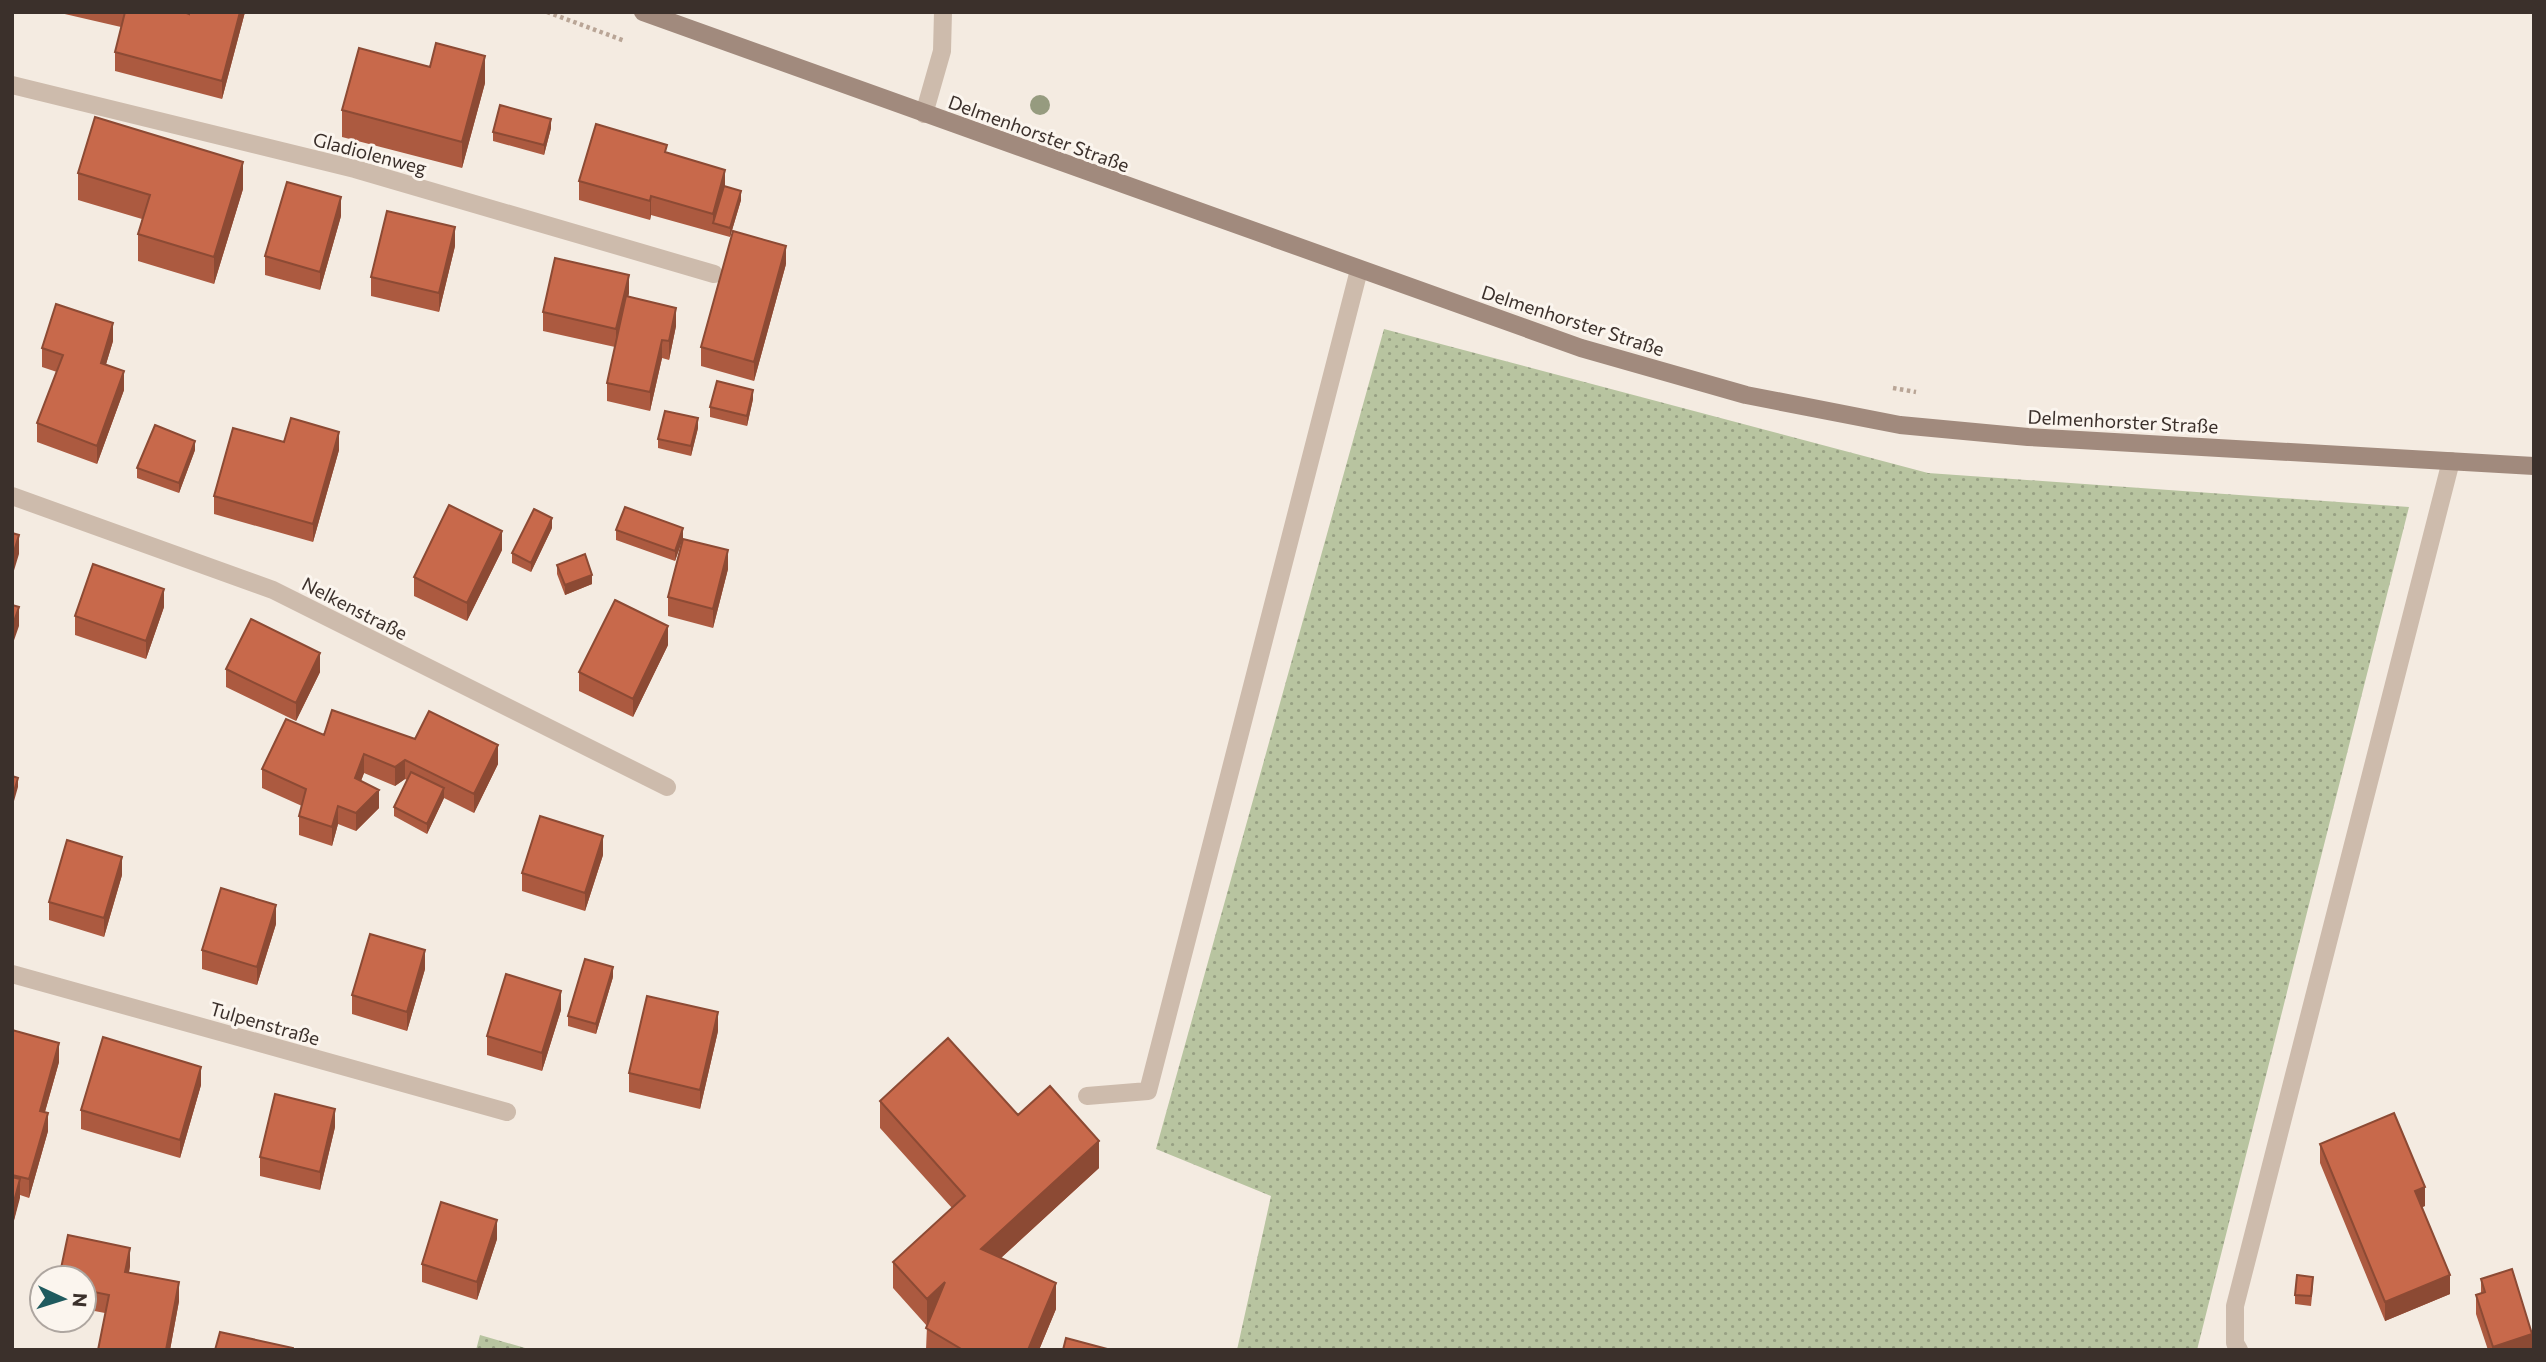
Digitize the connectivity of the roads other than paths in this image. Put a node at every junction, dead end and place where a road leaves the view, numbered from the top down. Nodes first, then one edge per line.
1 (643, 12) edge
2 (943, 12) edge
3 (12, 85) edge
4 (924, 114) junction
5 (1359, 270) junction
6 (714, 274) dead end
7 (2451, 461) junction
8 (2534, 466) edge
9 (12, 496) edge
10 (667, 787) dead end
11 (12, 974) edge
12 (1087, 1096) dead end
13 (507, 1112) dead end
14 (2239, 1350) edge

1 - 4 street, Delmenhorster Straße
2 - 4 street
3 - 6 street, Gladiolenweg
4 - 5 street, Delmenhorster Straße
5 - 7 street, Delmenhorster Straße
5 - 12 street
7 - 8 street, Delmenhorster Straße
7 - 14 street
9 - 10 street, Nelkenstraße
11 - 13 street, Tulpenstraße

